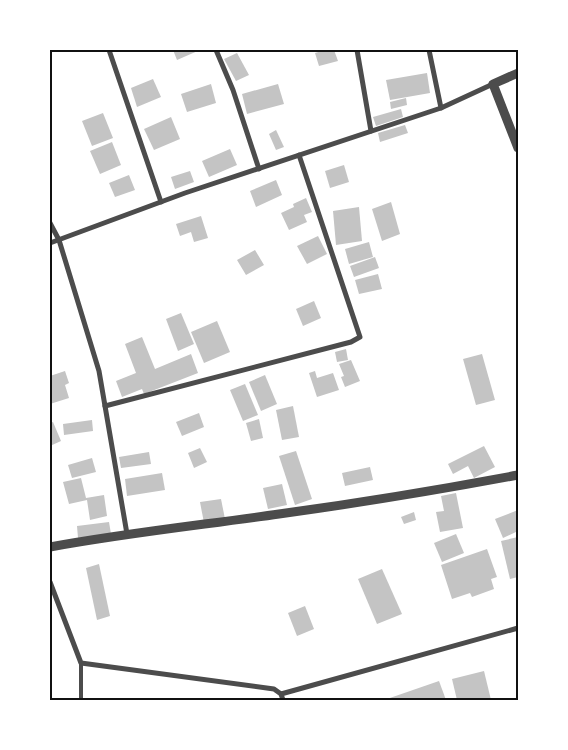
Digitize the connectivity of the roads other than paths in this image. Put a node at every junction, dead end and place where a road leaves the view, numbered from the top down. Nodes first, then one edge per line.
1 (109, 50) edge
2 (216, 50) edge
3 (356, 50) edge
4 (429, 50) edge
5 (518, 73) edge
6 (493, 84) junction
7 (441, 108) junction
8 (371, 131) junction
9 (518, 148) edge
10 (299, 155) junction
11 (259, 168) junction
12 (161, 202) junction
13 (50, 223) edge
14 (59, 240) junction
15 (50, 243) edge
16 (105, 406) junction
17 (518, 475) edge
18 (127, 534) junction
19 (50, 547) edge
20 (50, 582) edge
21 (518, 628) edge
22 (81, 663) junction
23 (281, 694) junction
24 (81, 700) edge
25 (283, 700) edge

1 - 12 street
2 - 11 street
3 - 8 street
4 - 7 street
5 - 6 street
6 - 7 street
6 - 9 street
7 - 8 street
8 - 10 street
10 - 11 street
10 - 16 street
11 - 12 street
12 - 14 street
13 - 14 street
14 - 15 street
14 - 16 street
16 - 18 street
17 - 18 street
18 - 19 street
20 - 22 street
21 - 23 street
22 - 23 street
22 - 24 lane
23 - 25 street

